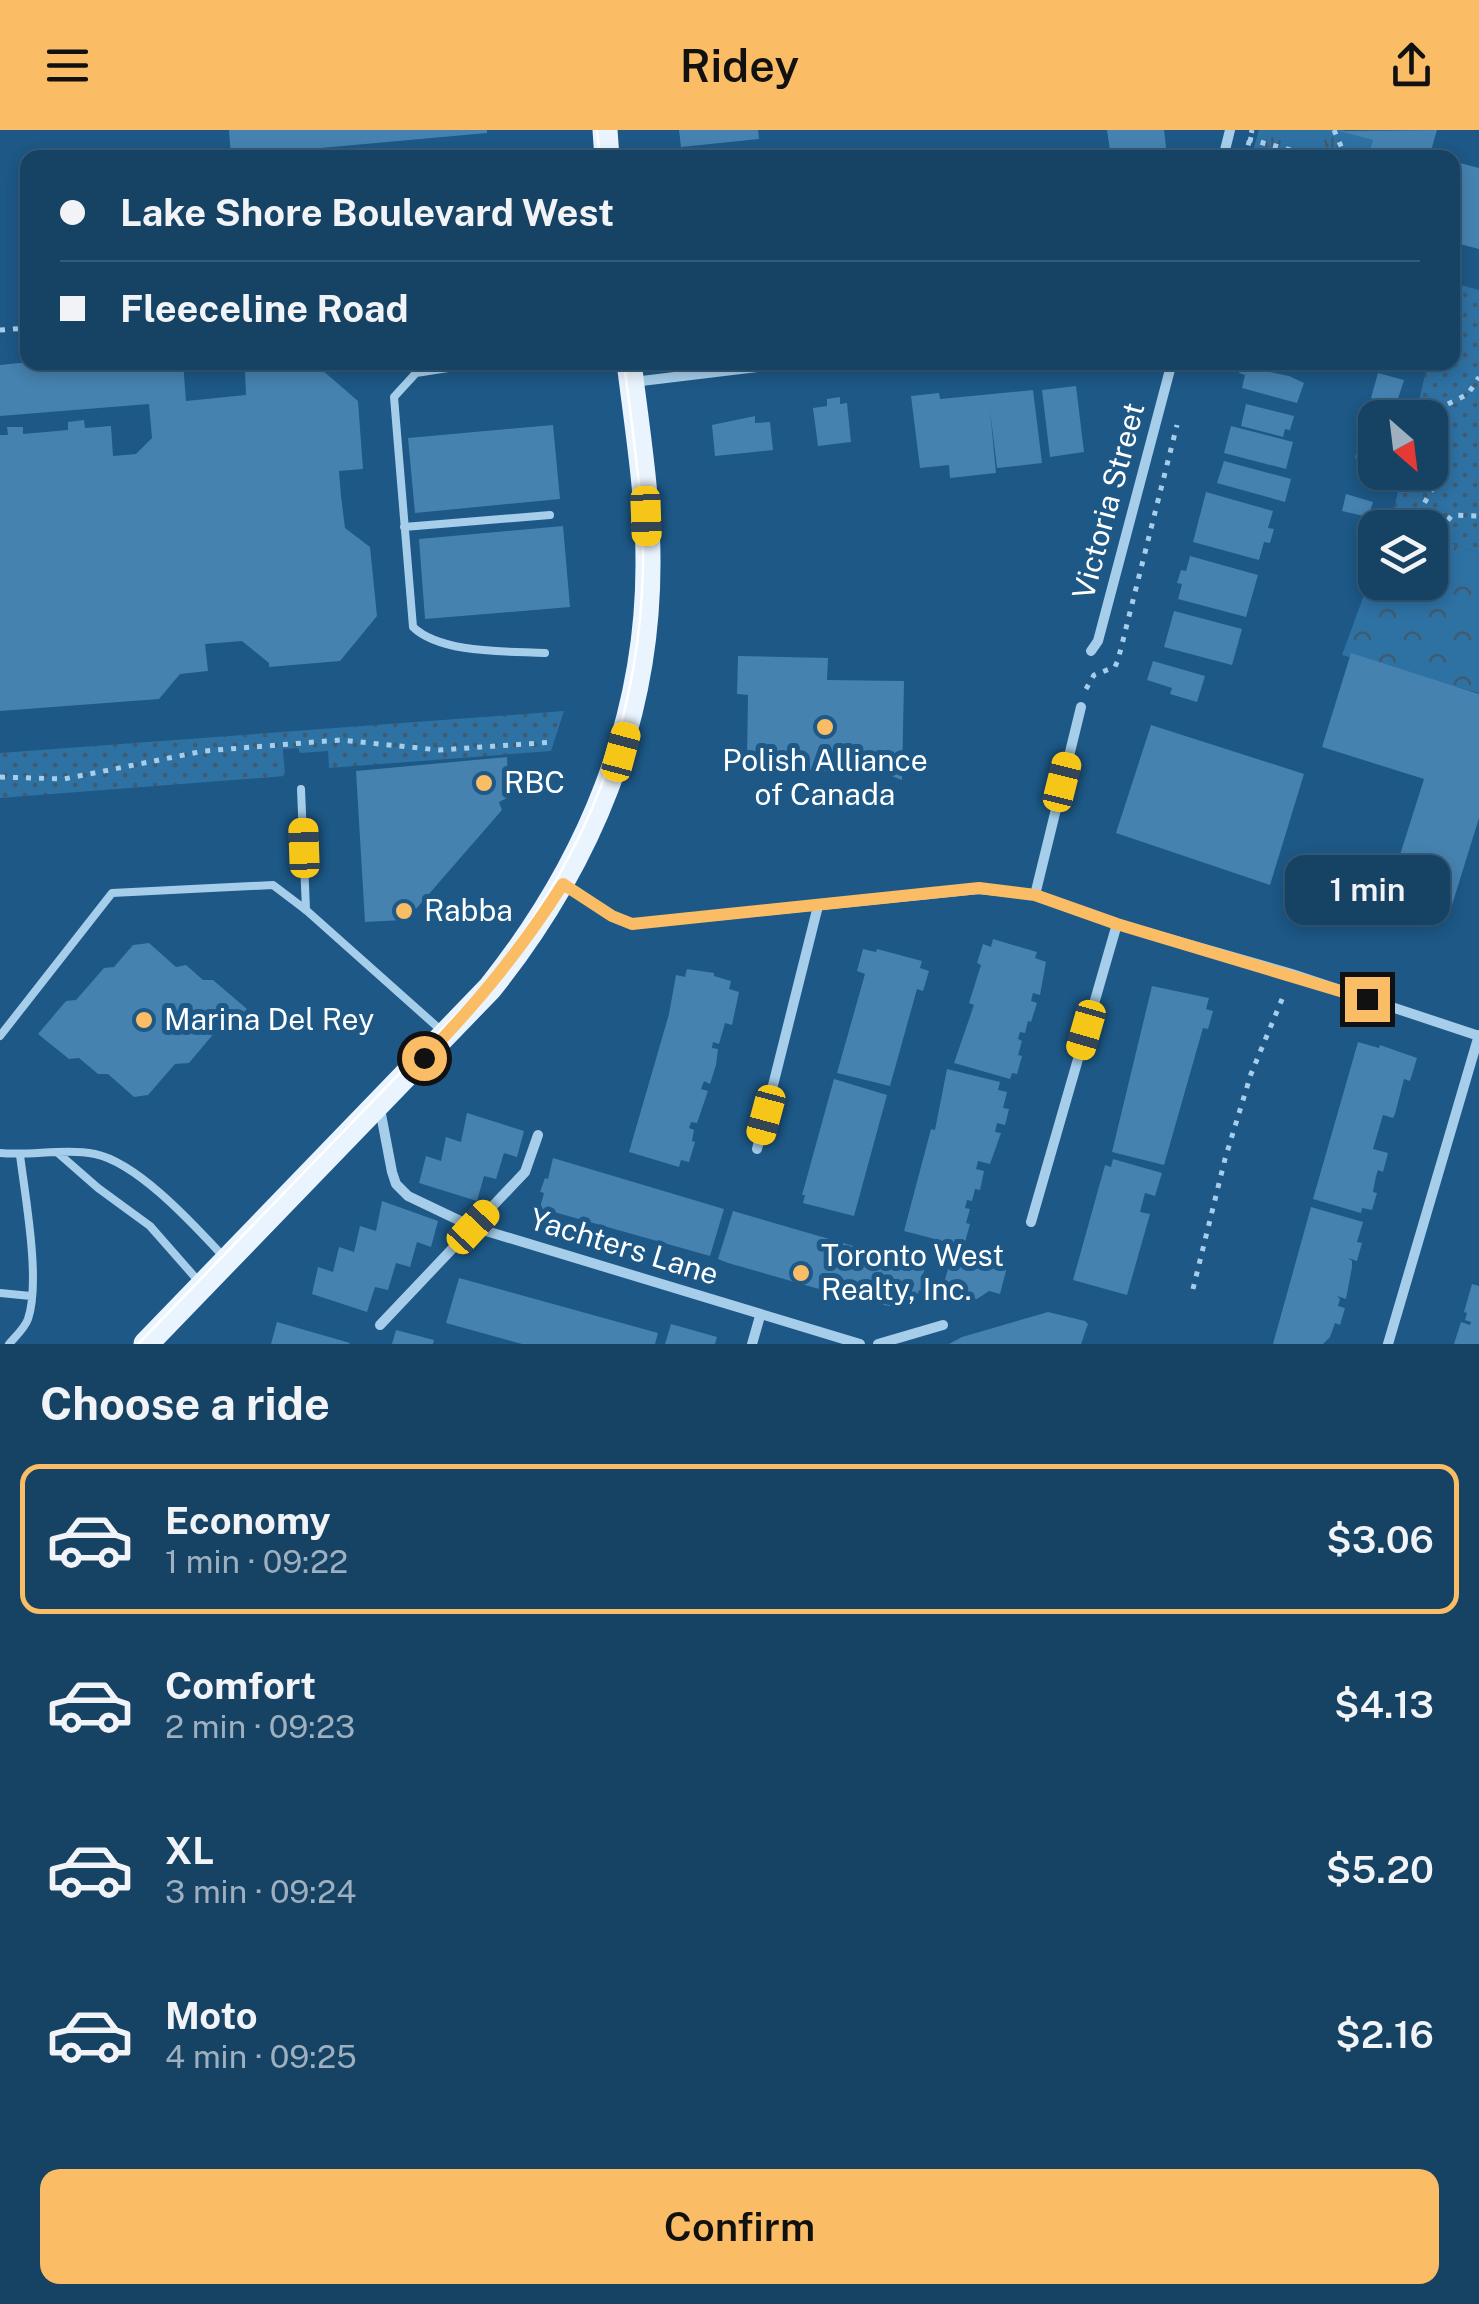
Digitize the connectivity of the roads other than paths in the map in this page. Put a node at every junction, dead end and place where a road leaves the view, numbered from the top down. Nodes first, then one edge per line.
1 (435, 370) edge
2 (665, 370) edge
3 (1170, 370) edge
4 (631, 372) edge
5 (550, 515) dead end
6 (404, 527) junction
7 (1092, 652) dead end
8 (544, 653) dead end
9 (1081, 706) dead end
10 (301, 789) dead end
11 (563, 884) junction
12 (1035, 895) junction
13 (818, 906) junction
14 (306, 910) junction
15 (1117, 924) junction
16 (446, 1035) junction
17 (0, 1036) edge
18 (1479, 1036) edge
19 (379, 1103) junction
20 (538, 1135) dead end
21 (756, 1150) dead end
22 (58, 1152) junction
23 (0, 1153) edge
24 (20, 1155) junction
25 (1031, 1222) dead end
26 (473, 1227) junction
27 (226, 1260) junction
28 (202, 1286) junction
29 (0, 1293) edge
30 (31, 1296) junction
31 (760, 1316) junction
32 (380, 1324) dead end
33 (943, 1325) dead end
34 (9, 1344) edge
35 (146, 1344) edge
36 (752, 1344) edge
37 (860, 1344) edge
38 (878, 1344) edge
39 (1388, 1344) edge

1 - 6 lane
2 - 4 street
3 - 7 street, Victoria Street
4 - 11 main road
5 - 6 lane
6 - 8 lane
9 - 12 street
10 - 14 lane
11 - 13 street
11 - 16 main road
12 - 13 street
12 - 15 street
13 - 21 street
14 - 16 lane
14 - 17 lane
15 - 18 street
15 - 25 street
16 - 19 main road
18 - 39 street
19 - 26 street, Yachters Lane
19 - 27 main road
20 - 26 street, Yachters Lane
22 - 24 lane
22 - 27 lane
22 - 28 lane
23 - 24 lane
24 - 30 lane
26 - 31 street, Yachters Lane
26 - 32 street, Yachters Lane
27 - 28 main road
28 - 35 main road
29 - 30 lane
30 - 34 lane
31 - 36 street
31 - 37 street, Yachters Lane
33 - 38 street

